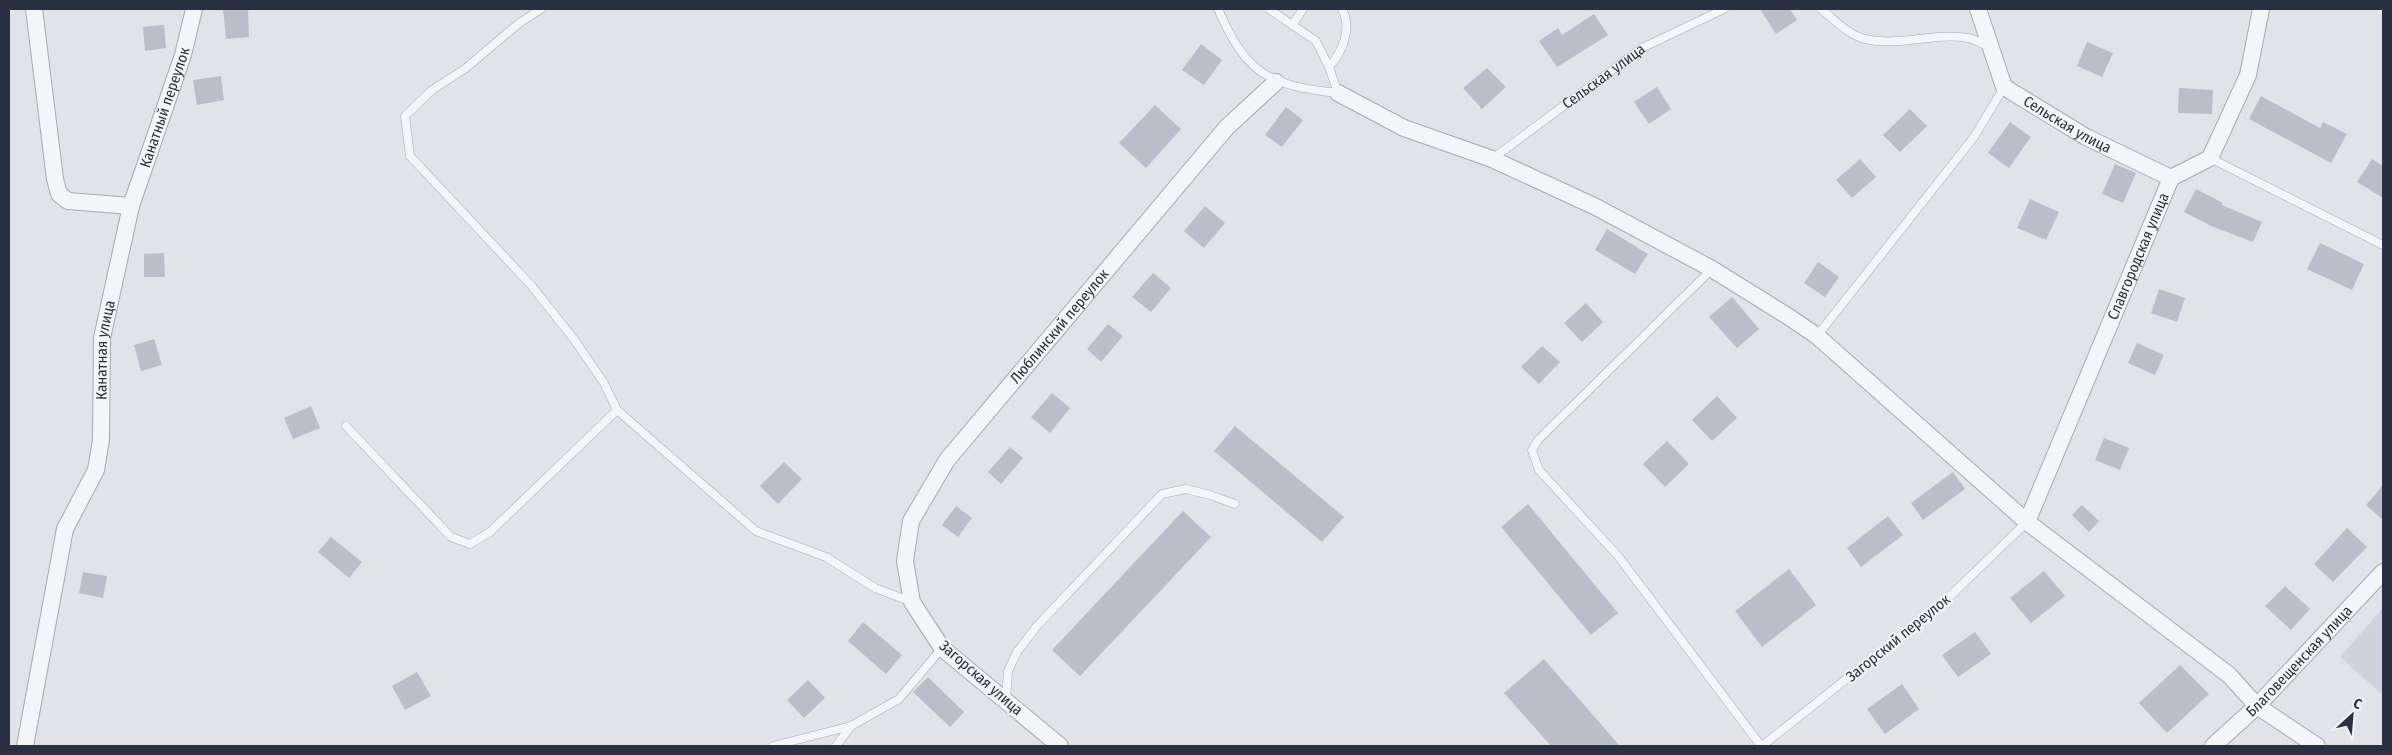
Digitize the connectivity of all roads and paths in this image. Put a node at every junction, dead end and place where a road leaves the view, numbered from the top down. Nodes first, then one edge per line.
1 (34, 9) edge
2 (194, 9) edge
3 (541, 9) edge
4 (1218, 9) edge
5 (1269, 9) edge
6 (1303, 9) edge
7 (1724, 9) edge
8 (1821, 9) edge
9 (1978, 9) edge
10 (2262, 9) edge
11 (1343, 10) edge
12 (1292, 25) junction
13 (1989, 47) junction
14 (1329, 67) junction
15 (1276, 82) junction
16 (2004, 87) junction
17 (1338, 94) junction
18 (2210, 158) junction
19 (1492, 159) junction
20 (2171, 178) junction
21 (131, 206) junction
22 (2383, 245) edge
23 (1712, 269) junction
24 (1818, 336) junction
25 (617, 410) junction
26 (346, 426) dead end
27 (1235, 504) dead end
28 (2027, 522) junction
29 (2383, 572) edge
30 (912, 602) junction
31 (942, 648) junction
32 (1006, 701) junction
33 (2257, 706) junction
34 (851, 726) junction
35 (805, 738) junction
36 (25, 746) edge
37 (773, 746) edge
38 (798, 746) edge
39 (836, 746) edge
40 (1060, 746) edge
41 (1761, 746) edge
42 (2212, 746) edge
43 (2317, 746) edge

1 - 21 street
2 - 21 street, Канатный переулок
3 - 25 lane
4 - 15 lane
5 - 12 lane
6 - 12 lane
7 - 19 lane, Сельская улица
8 - 13 lane
9 - 13 street
10 - 18 street
11 - 14 lane
12 - 14 lane
13 - 16 street
14 - 17 lane
15 - 17 lane
15 - 30 street, Люблинский переулок
16 - 20 street, Сельская улица
16 - 24 lane
17 - 19 street
18 - 20 street, Славгородская улица
18 - 22 lane
19 - 23 street
20 - 28 street, Славгородская улица
21 - 36 street, Канатная улица
23 - 24 street
23 - 41 lane
24 - 28 street
25 - 26 lane
25 - 30 lane
27 - 32 lane
28 - 33 street
28 - 41 lane, Загорский переулок
29 - 33 street, Благовещенская улица
30 - 31 street, Загорская улица
31 - 32 street, Загорская улица
31 - 34 lane
32 - 40 street, Загорская улица
33 - 42 street, Благовещенская улица
33 - 43 street
34 - 35 lane
34 - 39 lane
35 - 37 lane
35 - 38 lane

